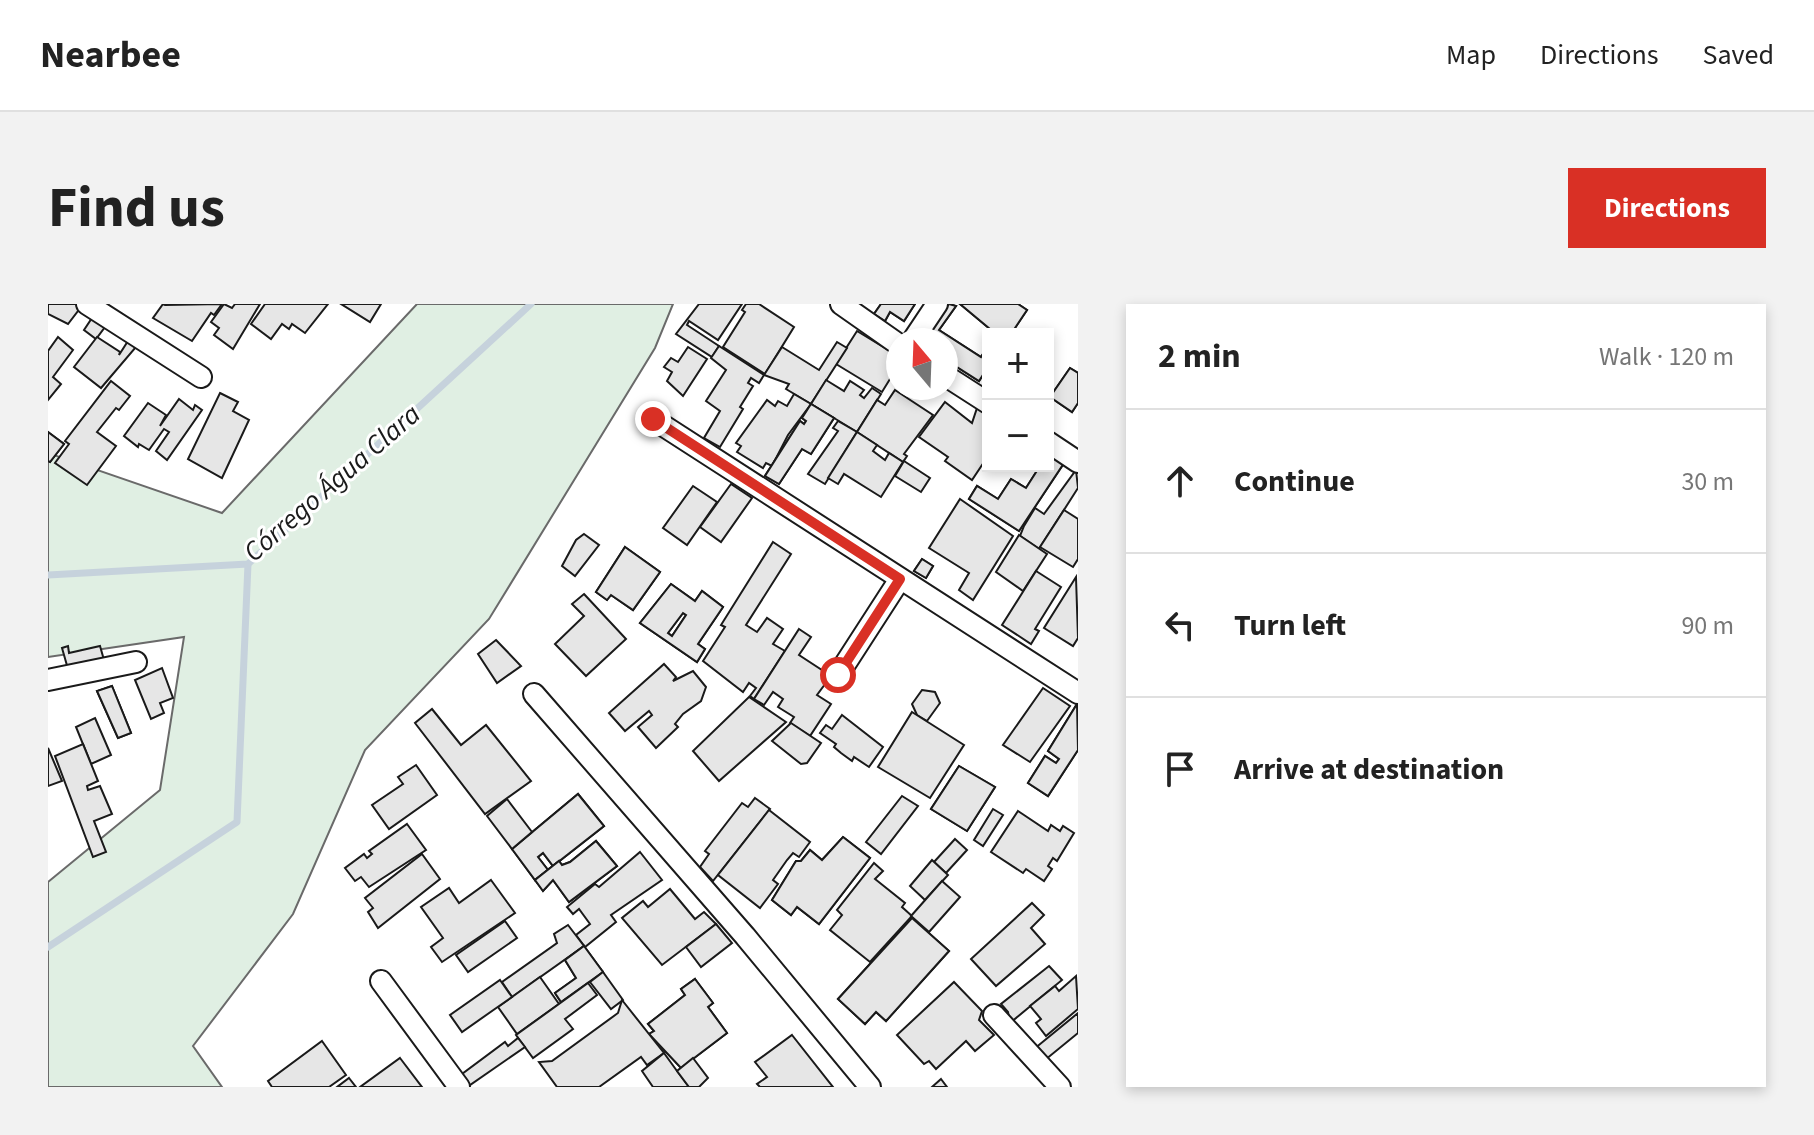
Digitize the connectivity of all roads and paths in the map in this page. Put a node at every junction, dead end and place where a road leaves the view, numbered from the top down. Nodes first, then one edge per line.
1 (87, 304) edge
2 (841, 304) edge
3 (937, 304) edge
4 (921, 328) edge
5 (886, 336) edge
6 (201, 377) dead end
7 (958, 384) edge
8 (983, 400) edge
9 (653, 419) dead end
10 (1054, 446) edge
11 (1078, 462) edge
12 (900, 579) junction
13 (136, 662) dead end
14 (838, 675) dead end
15 (48, 680) edge
16 (1078, 693) edge
17 (534, 694) dead end
18 (381, 981) dead end
19 (994, 1015) dead end
20 (459, 1087) edge
21 (870, 1087) edge
22 (1060, 1087) edge

1 - 6 street
2 - 5 street
3 - 4 street
7 - 8 street
9 - 12 street
10 - 11 street
12 - 14 street
12 - 16 street
13 - 15 street
17 - 21 street
18 - 20 street
19 - 22 street

